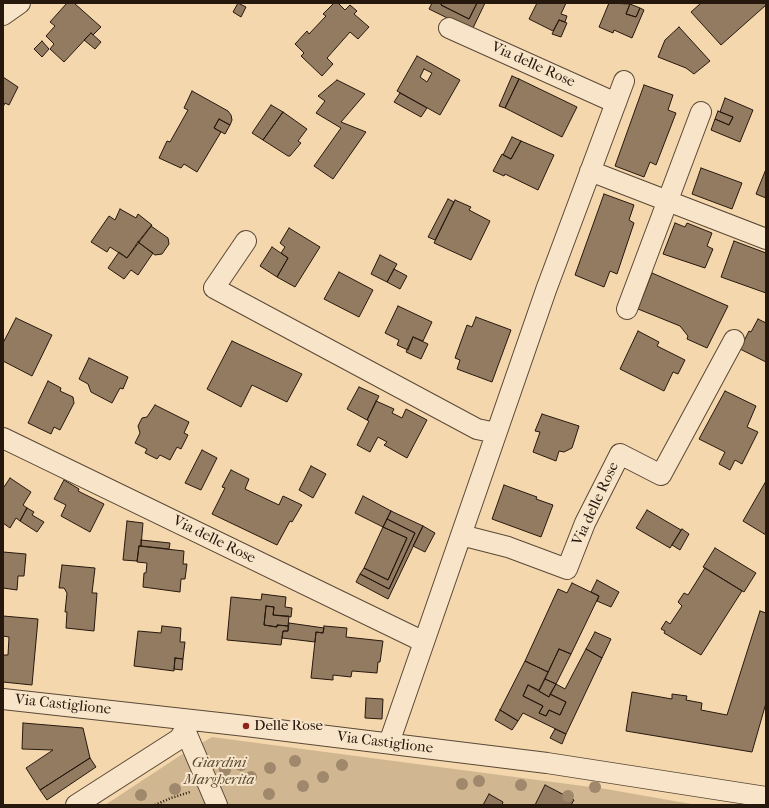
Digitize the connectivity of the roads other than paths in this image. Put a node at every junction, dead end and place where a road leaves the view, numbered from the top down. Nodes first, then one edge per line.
1 (20, 3) edge
2 (3, 15) edge
3 (449, 28) dead end
4 (624, 81) dead end
5 (616, 103) junction
6 (701, 112) dead end
7 (590, 171) junction
8 (667, 201) junction
9 (766, 239) edge
10 (246, 241) dead end
11 (627, 309) dead end
12 (734, 340) dead end
13 (496, 433) junction
14 (3, 438) edge
15 (461, 535) junction
16 (424, 642) junction
17 (3, 699) edge
18 (188, 725) junction
19 (389, 743) junction
20 (766, 797) edge
21 (76, 805) edge
22 (217, 805) edge

1 - 2 street
3 - 5 street, Via delle Rose
4 - 5 street
5 - 7 street
6 - 8 street
7 - 8 street
7 - 13 street
8 - 9 street
8 - 11 street
10 - 13 street
12 - 15 street, Via delle Rose
13 - 15 street
14 - 16 street, Via delle Rose
15 - 16 street
16 - 19 street
17 - 18 street, Via Castiglione
18 - 19 street, Via Castiglione
18 - 21 street
18 - 22 street
19 - 20 street, Via Castiglione

